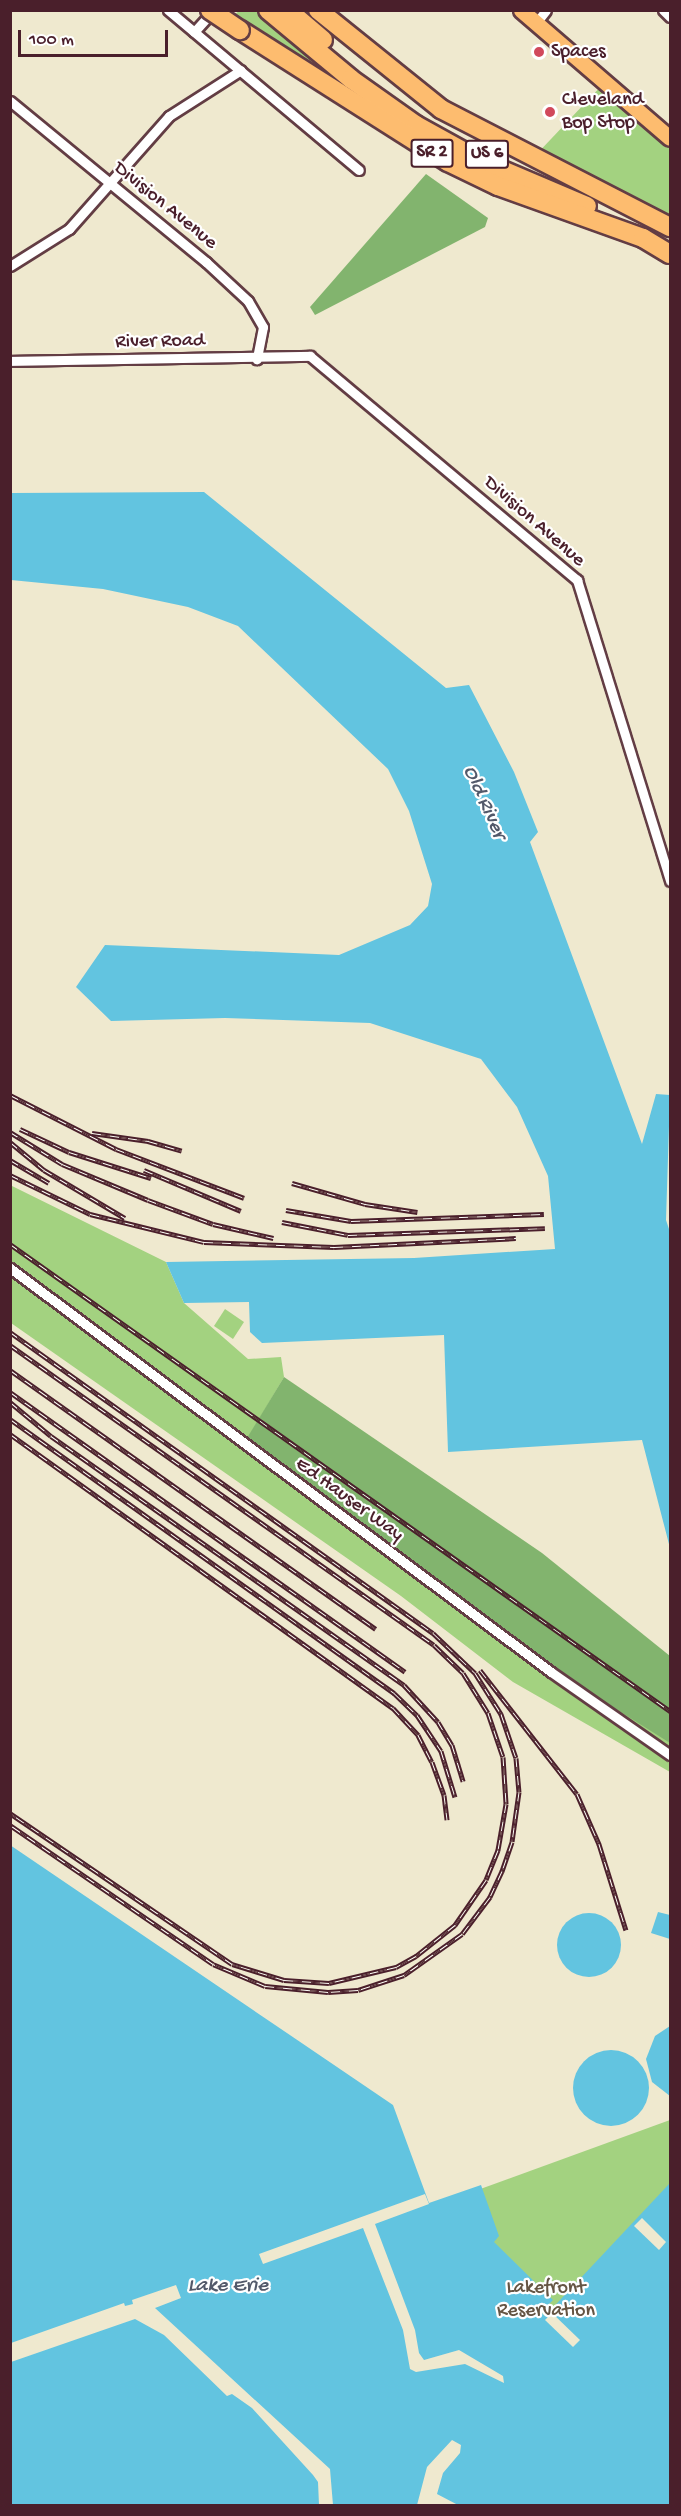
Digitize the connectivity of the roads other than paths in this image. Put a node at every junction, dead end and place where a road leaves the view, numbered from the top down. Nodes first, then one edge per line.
1 (168, 10) edge
2 (212, 10) edge
3 (268, 10) edge
4 (288, 10) edge
5 (318, 10) edge
6 (521, 10) edge
7 (546, 10) edge
8 (663, 10) edge
9 (670, 17) edge
10 (536, 23) junction
11 (194, 32) junction
12 (241, 70) junction
13 (10, 101) edge
14 (670, 138) edge
15 (359, 170) dead end
16 (110, 185) junction
17 (605, 193) junction
18 (670, 227) edge
19 (643, 238) junction
20 (670, 254) edge
21 (10, 266) edge
22 (310, 356) joint
23 (257, 359) junction
24 (10, 361) edge
25 (668, 862) edge
26 (670, 880) edge
27 (10, 1268) edge
28 (670, 1755) edge

1 - 11 street
2 - 11 street
2 - 19 highway, SR 2, bridge
3 - 19 highway, US 6
4 - 17 highway, US 6
5 - 17 highway, SR 2
6 - 10 main road
7 - 10 street
8 - 9 street
10 - 14 main road
11 - 12 street
12 - 15 street
12 - 16 street
13 - 16 street, Division Avenue
16 - 21 street
16 - 23 street, Division Avenue
17 - 18 highway, US 6
19 - 20 highway, US 6
22 - 23 street, River Road
22 - 25 street, Division Avenue
23 - 24 street, River Road
25 - 26 street, Division Avenue
27 - 28 street, Ed Hauser Way

